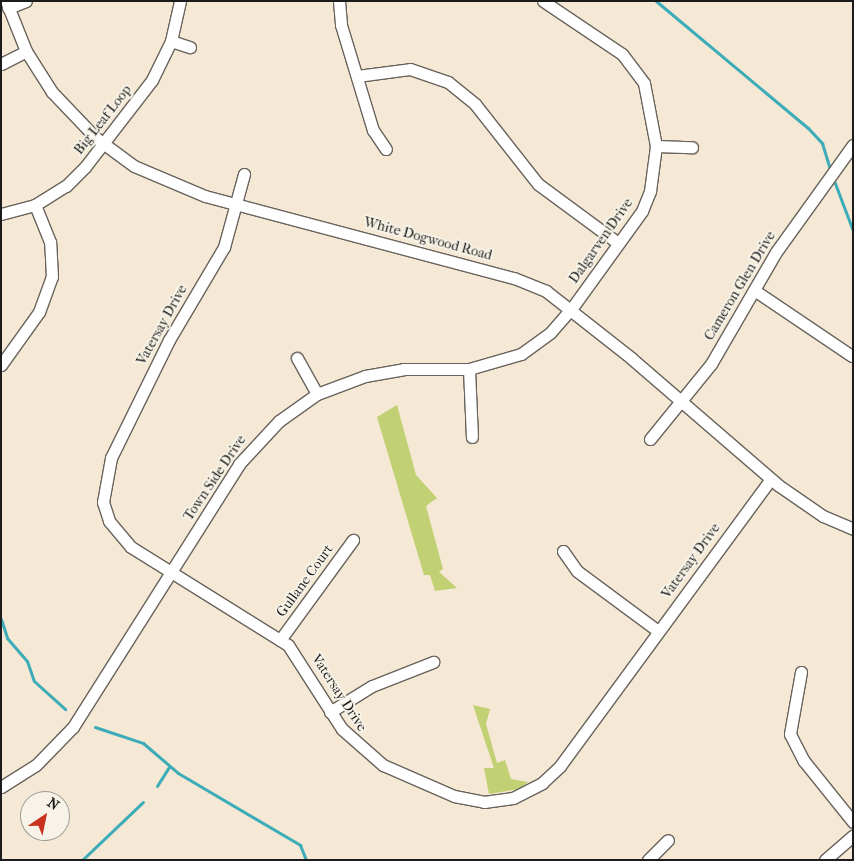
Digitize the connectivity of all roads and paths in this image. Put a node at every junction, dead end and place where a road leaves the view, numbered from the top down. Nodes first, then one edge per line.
1 (26, 1) edge
2 (180, 1) edge
3 (340, 1) edge
4 (544, 1) edge
5 (7, 5) edge
6 (171, 41) junction
7 (190, 48) dead end
8 (26, 51) junction
9 (1, 64) edge
10 (357, 76) junction
11 (103, 144) junction
12 (853, 145) edge
13 (656, 146) junction
14 (692, 147) dead end
15 (386, 149) dead end
16 (244, 174) dead end
17 (236, 204) junction
18 (35, 205) junction
19 (1, 214) edge
20 (618, 243) junction
21 (754, 290) junction
22 (572, 308) junction
23 (852, 356) edge
24 (297, 358) dead end
25 (1, 364) edge
26 (469, 370) junction
27 (317, 394) junction
28 (681, 402) junction
29 (472, 437) dead end
30 (650, 439) dead end
31 (771, 479) junction
32 (853, 529) edge
33 (353, 540) dead end
34 (563, 552) dead end
35 (172, 573) junction
36 (658, 631) junction
37 (280, 640) junction
38 (433, 662) dead end
39 (801, 672) dead end
40 (330, 712) junction
41 (1, 787) edge
42 (853, 822) edge
43 (853, 836) edge
44 (668, 840) dead end
45 (648, 860) edge
46 (825, 860) edge

1 - 5 street
2 - 6 street, Big Leaf Loop
3 - 10 street
4 - 13 street, Dalgarven Drive
5 - 8 street, White Dogwood Road
6 - 7 street
6 - 11 street, Big Leaf Loop
8 - 9 street
8 - 11 street, White Dogwood Road
10 - 15 street
10 - 20 street
11 - 17 street, White Dogwood Road
11 - 18 street, Big Leaf Loop
12 - 21 street, Cameron Glen Drive
13 - 14 street
13 - 20 street, Dalgarven Drive
16 - 17 street, Vatersay Drive
17 - 22 street, White Dogwood Road
17 - 35 street, Vatersay Drive
18 - 19 street, Big Leaf Loop
18 - 25 street
20 - 22 street, Dalgarven Drive
21 - 23 street
21 - 28 street, Cameron Glen Drive
22 - 26 street, Town Side Drive
22 - 28 street, White Dogwood Road
24 - 27 street
26 - 27 street, Town Side Drive
26 - 29 street
27 - 35 street, Town Side Drive
28 - 30 street, Cameron Glen Drive
28 - 31 street, White Dogwood Road
31 - 32 street, White Dogwood Road
31 - 36 street, Vatersay Drive
33 - 37 street, Gullane Court
34 - 36 street
35 - 37 street, Vatersay Drive
35 - 41 street, Town Side Drive
36 - 40 street, Vatersay Drive
37 - 40 street, Vatersay Drive
38 - 40 street
39 - 42 street
43 - 46 street
44 - 45 street

